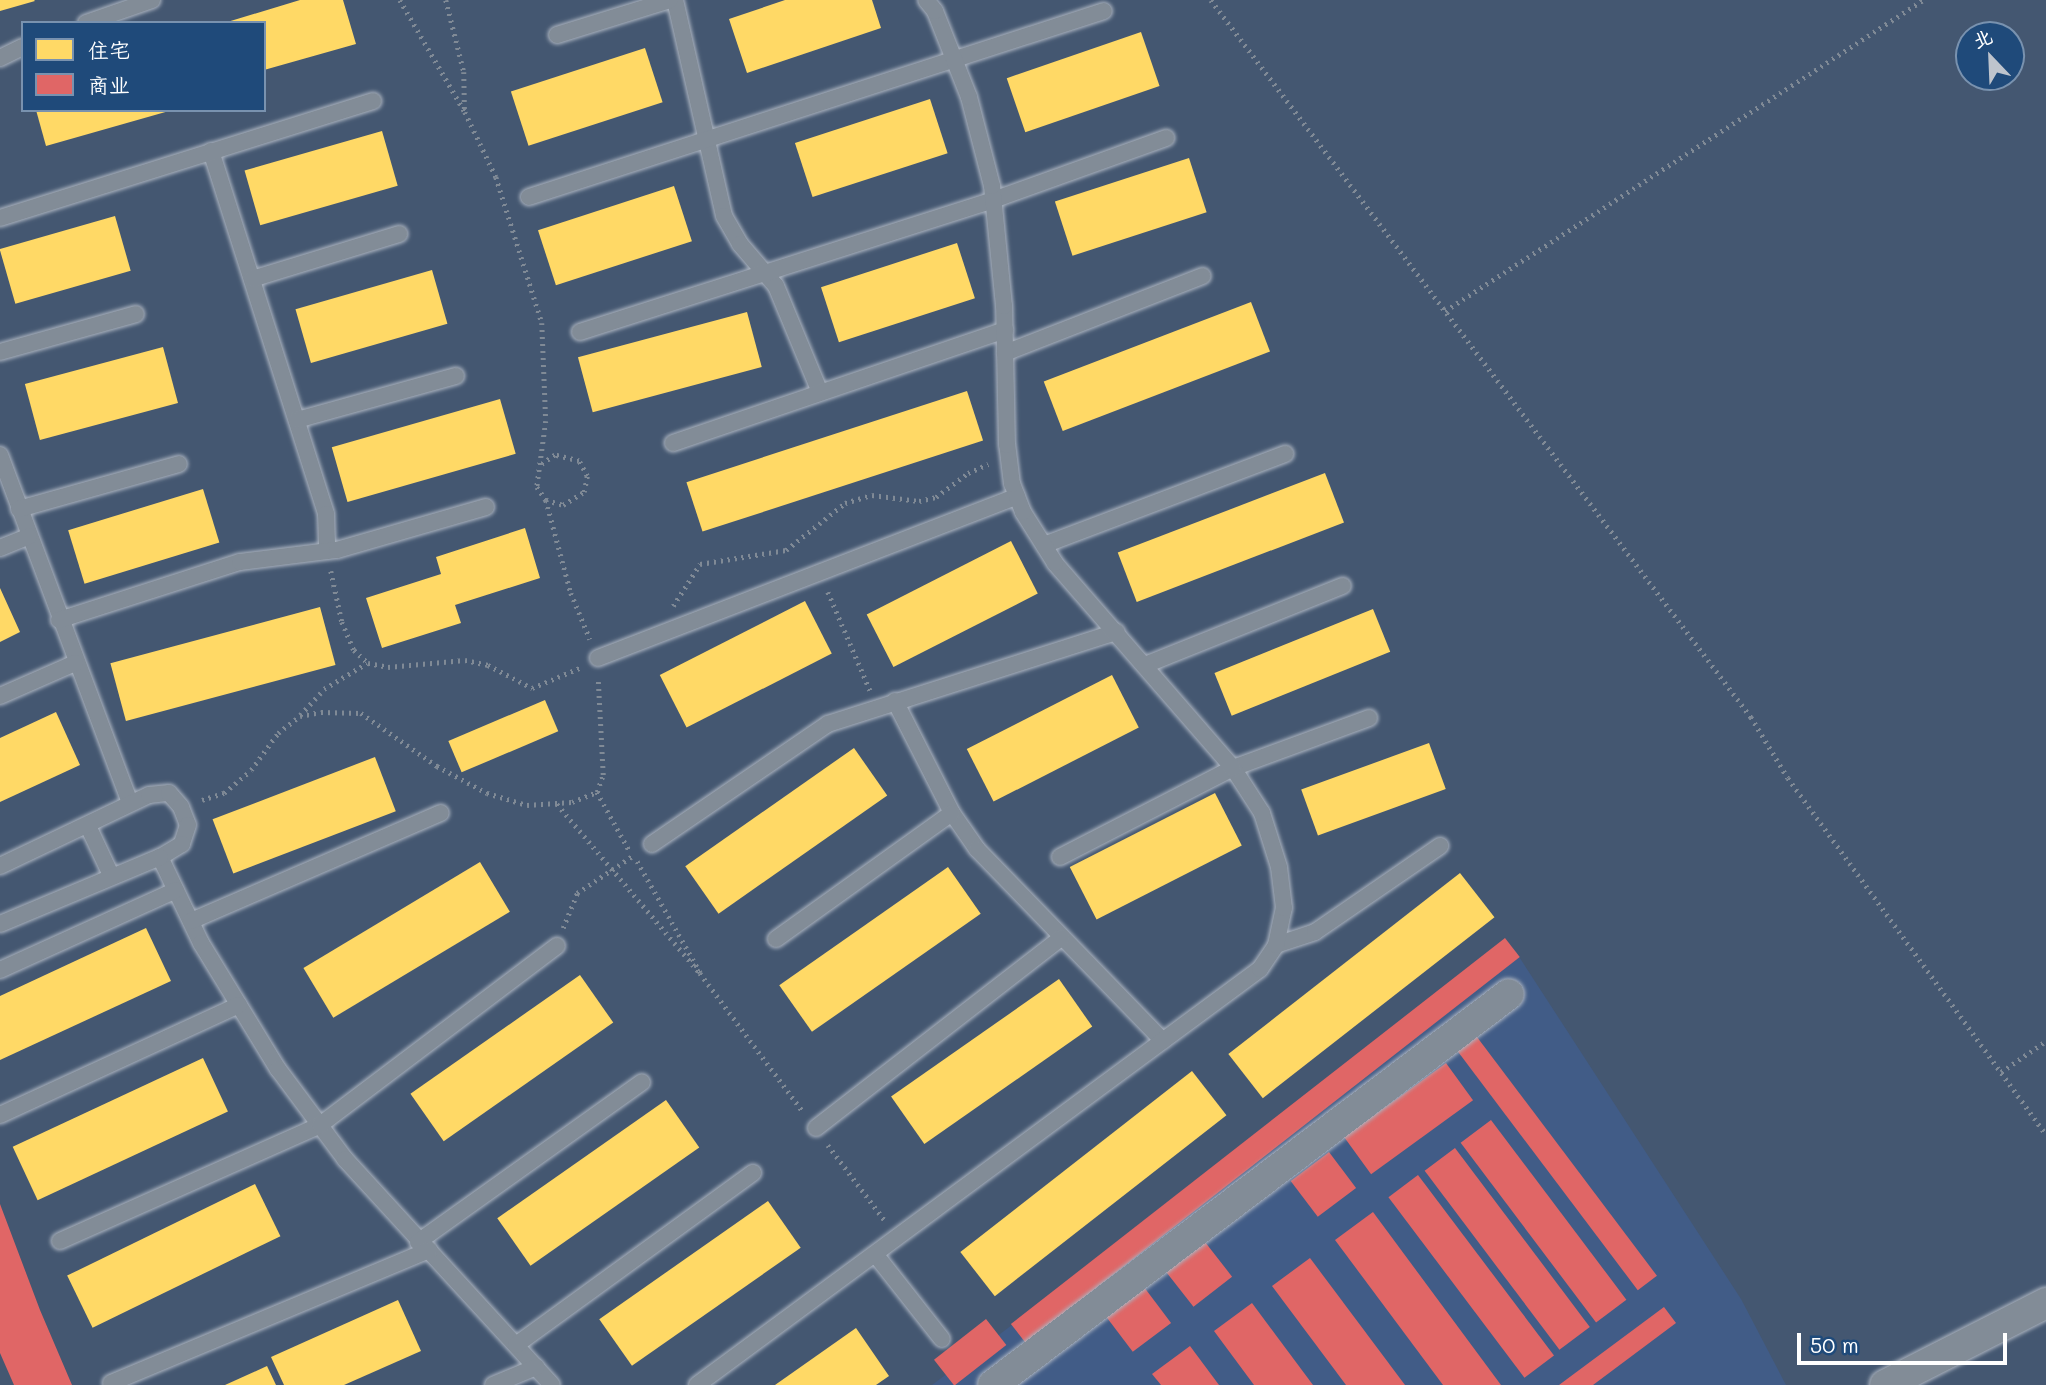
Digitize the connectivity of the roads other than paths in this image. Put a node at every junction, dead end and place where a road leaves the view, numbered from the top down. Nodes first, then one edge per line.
1 (152, 0) edge
2 (670, 0) edge
3 (675, 0) edge
4 (926, 0) edge
5 (1104, 11) dead end
6 (92, 21) edge
7 (557, 35) dead end
8 (21, 48) edge
9 (0, 58) edge
10 (955, 61) junction
11 (373, 101) dead end
12 (1166, 138) dead end
13 (710, 139) junction
14 (211, 151) junction
15 (529, 197) dead end
16 (993, 201) junction
17 (0, 218) edge
18 (399, 234) dead end
19 (764, 273) junction
20 (1203, 276) dead end
21 (252, 279) junction
22 (136, 314) dead end
23 (1005, 330) junction
24 (580, 332) dead end
25 (0, 352) edge
26 (1005, 353) junction
27 (456, 376) dead end
28 (820, 392) junction
29 (297, 420) junction
30 (673, 443) dead end
31 (1286, 454) dead end
32 (0, 455) edge
33 (179, 464) dead end
34 (1017, 496) junction
35 (486, 506) dead end
36 (19, 509) junction
37 (29, 536) junction
38 (1044, 545) junction
39 (0, 548) edge
40 (327, 551) junction
41 (1343, 586) dead end
42 (59, 620) junction
43 (1117, 632) junction
44 (598, 658) road end
45 (75, 663) junction
46 (1145, 665) junction
47 (0, 696) edge
48 (895, 701) junction
49 (1369, 718) dead end
50 (1233, 768) junction
51 (131, 803) junction
52 (441, 813) dead end
53 (951, 813) junction
54 (88, 826) junction
55 (652, 844) road end
56 (1440, 846) dead end
57 (160, 857) junction
58 (1060, 857) dead end
59 (0, 866) edge
60 (111, 875) junction
61 (176, 890) junction
62 (1, 921) edge
63 (191, 921) junction
64 (1062, 937) junction
65 (776, 939) dead end
66 (1276, 945) junction
67 (557, 946) road end
68 (0, 970) edge
69 (1509, 994) dead end
70 (239, 1005) junction
71 (1163, 1041) junction
72 (642, 1082) dead end
73 (0, 1115) edge
74 (320, 1125) junction
75 (816, 1128) road end
76 (753, 1173) dead end
77 (60, 1241) dead end
78 (423, 1246) junction
79 (875, 1254) junction
80 (2046, 1303) edge
81 (942, 1339) dead end
82 (516, 1345) junction
83 (536, 1367) junction
84 (111, 1383) dead end
85 (493, 1385) edge
86 (552, 1385) edge
87 (697, 1385) edge
88 (993, 1385) edge
89 (1885, 1385) edge

1 - 6 lane
2 - 7 lane
3 - 13 lane
4 - 10 lane
5 - 10 lane
8 - 9 lane
10 - 13 lane
10 - 16 lane
11 - 14 lane
12 - 16 lane
13 - 15 lane
13 - 19 lane
14 - 17 lane
14 - 21 lane
16 - 19 lane
16 - 23 lane
18 - 21 lane
19 - 24 lane
19 - 28 lane
20 - 26 lane
21 - 29 lane
22 - 25 lane
23 - 26 lane
23 - 28 lane
26 - 34 lane
27 - 29 lane
28 - 30 lane
29 - 40 lane
31 - 38 lane
32 - 36 lane
33 - 36 lane
34 - 38 lane
34 - 44 lane
35 - 40 lane
36 - 37 lane
37 - 39 lane
37 - 42 lane
38 - 43 lane
40 - 42 lane
41 - 46 lane
42 - 45 lane
43 - 46 lane
43 - 48 lane
45 - 47 lane
45 - 51 lane
46 - 50 lane
48 - 53 lane
48 - 55 lane
49 - 50 lane
50 - 58 lane
50 - 66 lane
51 - 54 lane
51 - 57 lane
52 - 63 lane
53 - 64 lane
53 - 65 lane
54 - 59 lane
54 - 60 lane
56 - 66 lane
57 - 60 lane
57 - 61 lane
60 - 62 lane
61 - 63 lane
61 - 68 lane
63 - 70 lane
64 - 71 lane
64 - 75 lane
66 - 71 lane
67 - 74 lane
69 - 88 street
70 - 73 lane
70 - 74 lane
71 - 79 lane
72 - 78 lane
74 - 77 lane
74 - 78 lane
76 - 82 lane
78 - 82 lane
78 - 84 lane
79 - 81 lane
79 - 87 lane
80 - 89 street
82 - 83 lane
83 - 85 lane
83 - 86 lane

